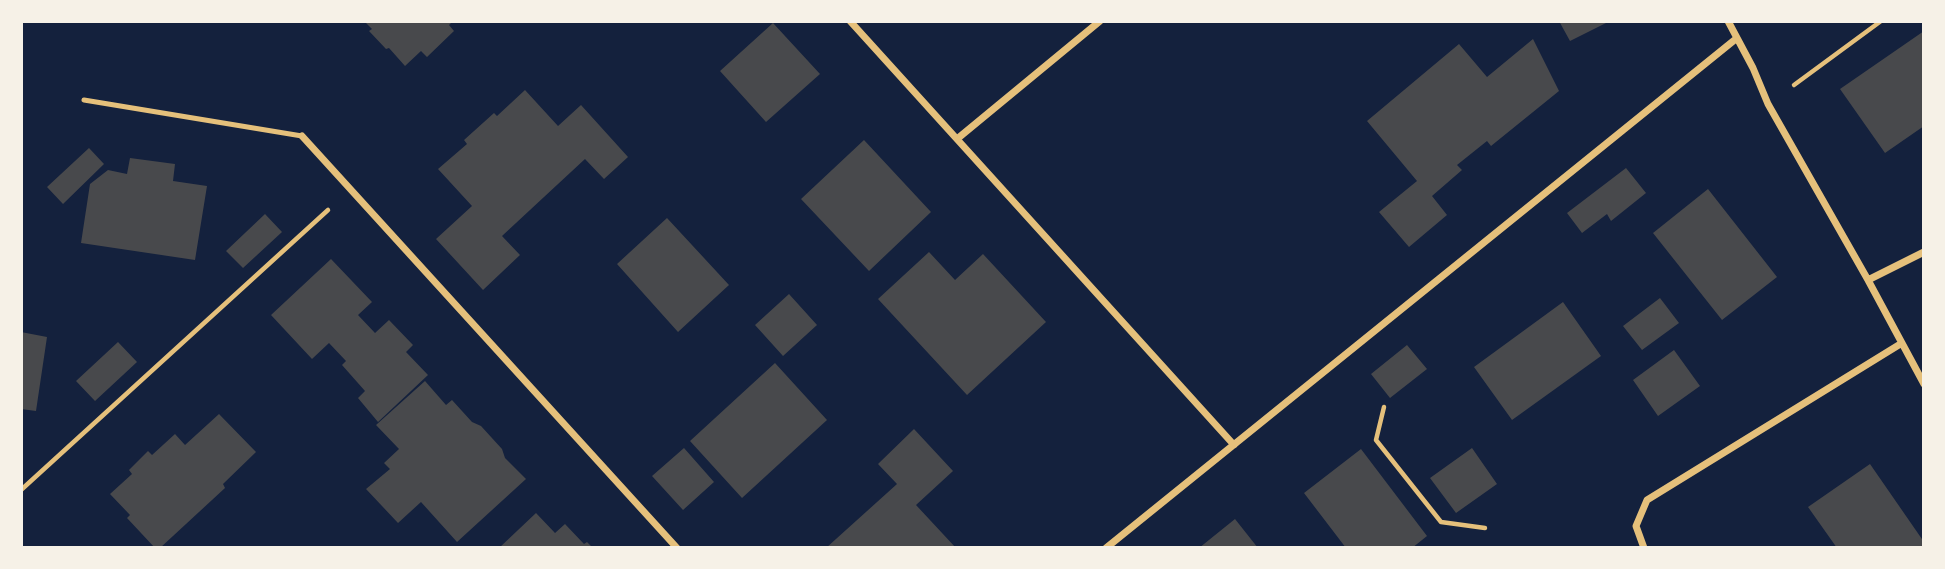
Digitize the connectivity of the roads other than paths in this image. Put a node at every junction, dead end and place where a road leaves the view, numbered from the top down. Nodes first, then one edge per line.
1 (850, 21) edge
2 (1100, 21) edge
3 (1728, 21) edge
4 (1737, 38) junction
5 (84, 100) dead end
6 (302, 136) joint
7 (957, 139) junction
8 (1924, 251) edge
9 (1868, 280) junction
10 (1902, 343) junction
11 (1924, 384) edge
12 (1234, 445) junction
13 (677, 548) edge
14 (1106, 548) edge
15 (1644, 548) edge

1 - 7 street
2 - 7 street
3 - 4 street
4 - 9 street
4 - 12 street
5 - 6 lane
6 - 13 street
7 - 12 street
8 - 9 street
9 - 10 street
10 - 11 street
10 - 15 street
12 - 14 street

